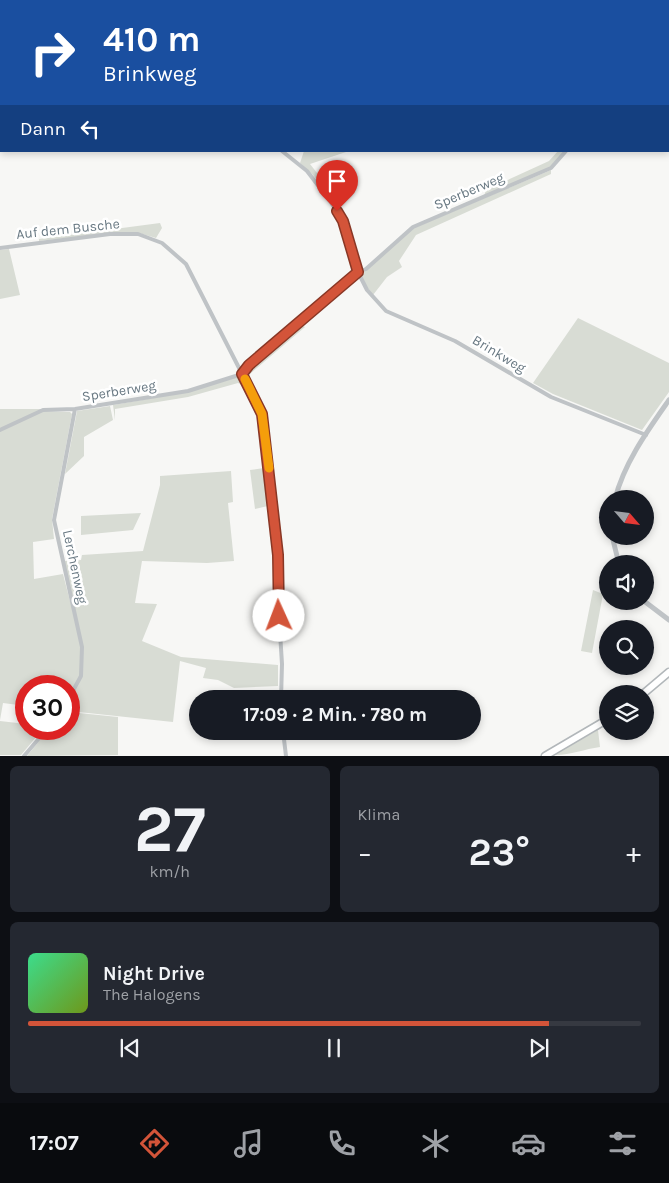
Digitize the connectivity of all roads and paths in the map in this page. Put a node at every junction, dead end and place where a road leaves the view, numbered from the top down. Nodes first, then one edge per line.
1 (283, 152) edge
2 (565, 152) edge
3 (0, 248) edge
4 (358, 272) junction
5 (249, 365) junction
6 (239, 366) junction
7 (242, 374) junction
8 (669, 400) edge
9 (75, 409) junction
10 (0, 430) edge
11 (646, 435) junction
12 (618, 490) edge
13 (654, 609) edge
14 (669, 620) edge
15 (669, 672) edge
16 (80, 678) edge
17 (654, 685) edge
18 (282, 690) edge
19 (599, 724) edge
20 (38, 740) edge
21 (284, 740) edge
22 (24, 756) edge
23 (286, 756) edge
24 (545, 756) edge

1 - 4 street, Brinkweg
2 - 4 street, Sperberweg
3 - 6 street, Auf dem Busche
4 - 5 street
4 - 11 street, Brinkweg
5 - 6 street
5 - 7 street
6 - 7 street, Auf dem Busche
7 - 9 street, Sperberweg
7 - 18 street, Auf dem Busche
8 - 11 street
9 - 10 street, Sperberweg
9 - 16 street, Lerchenweg
11 - 12 street
13 - 14 street
15 - 17 main road
19 - 24 main road
20 - 22 street
21 - 23 street

